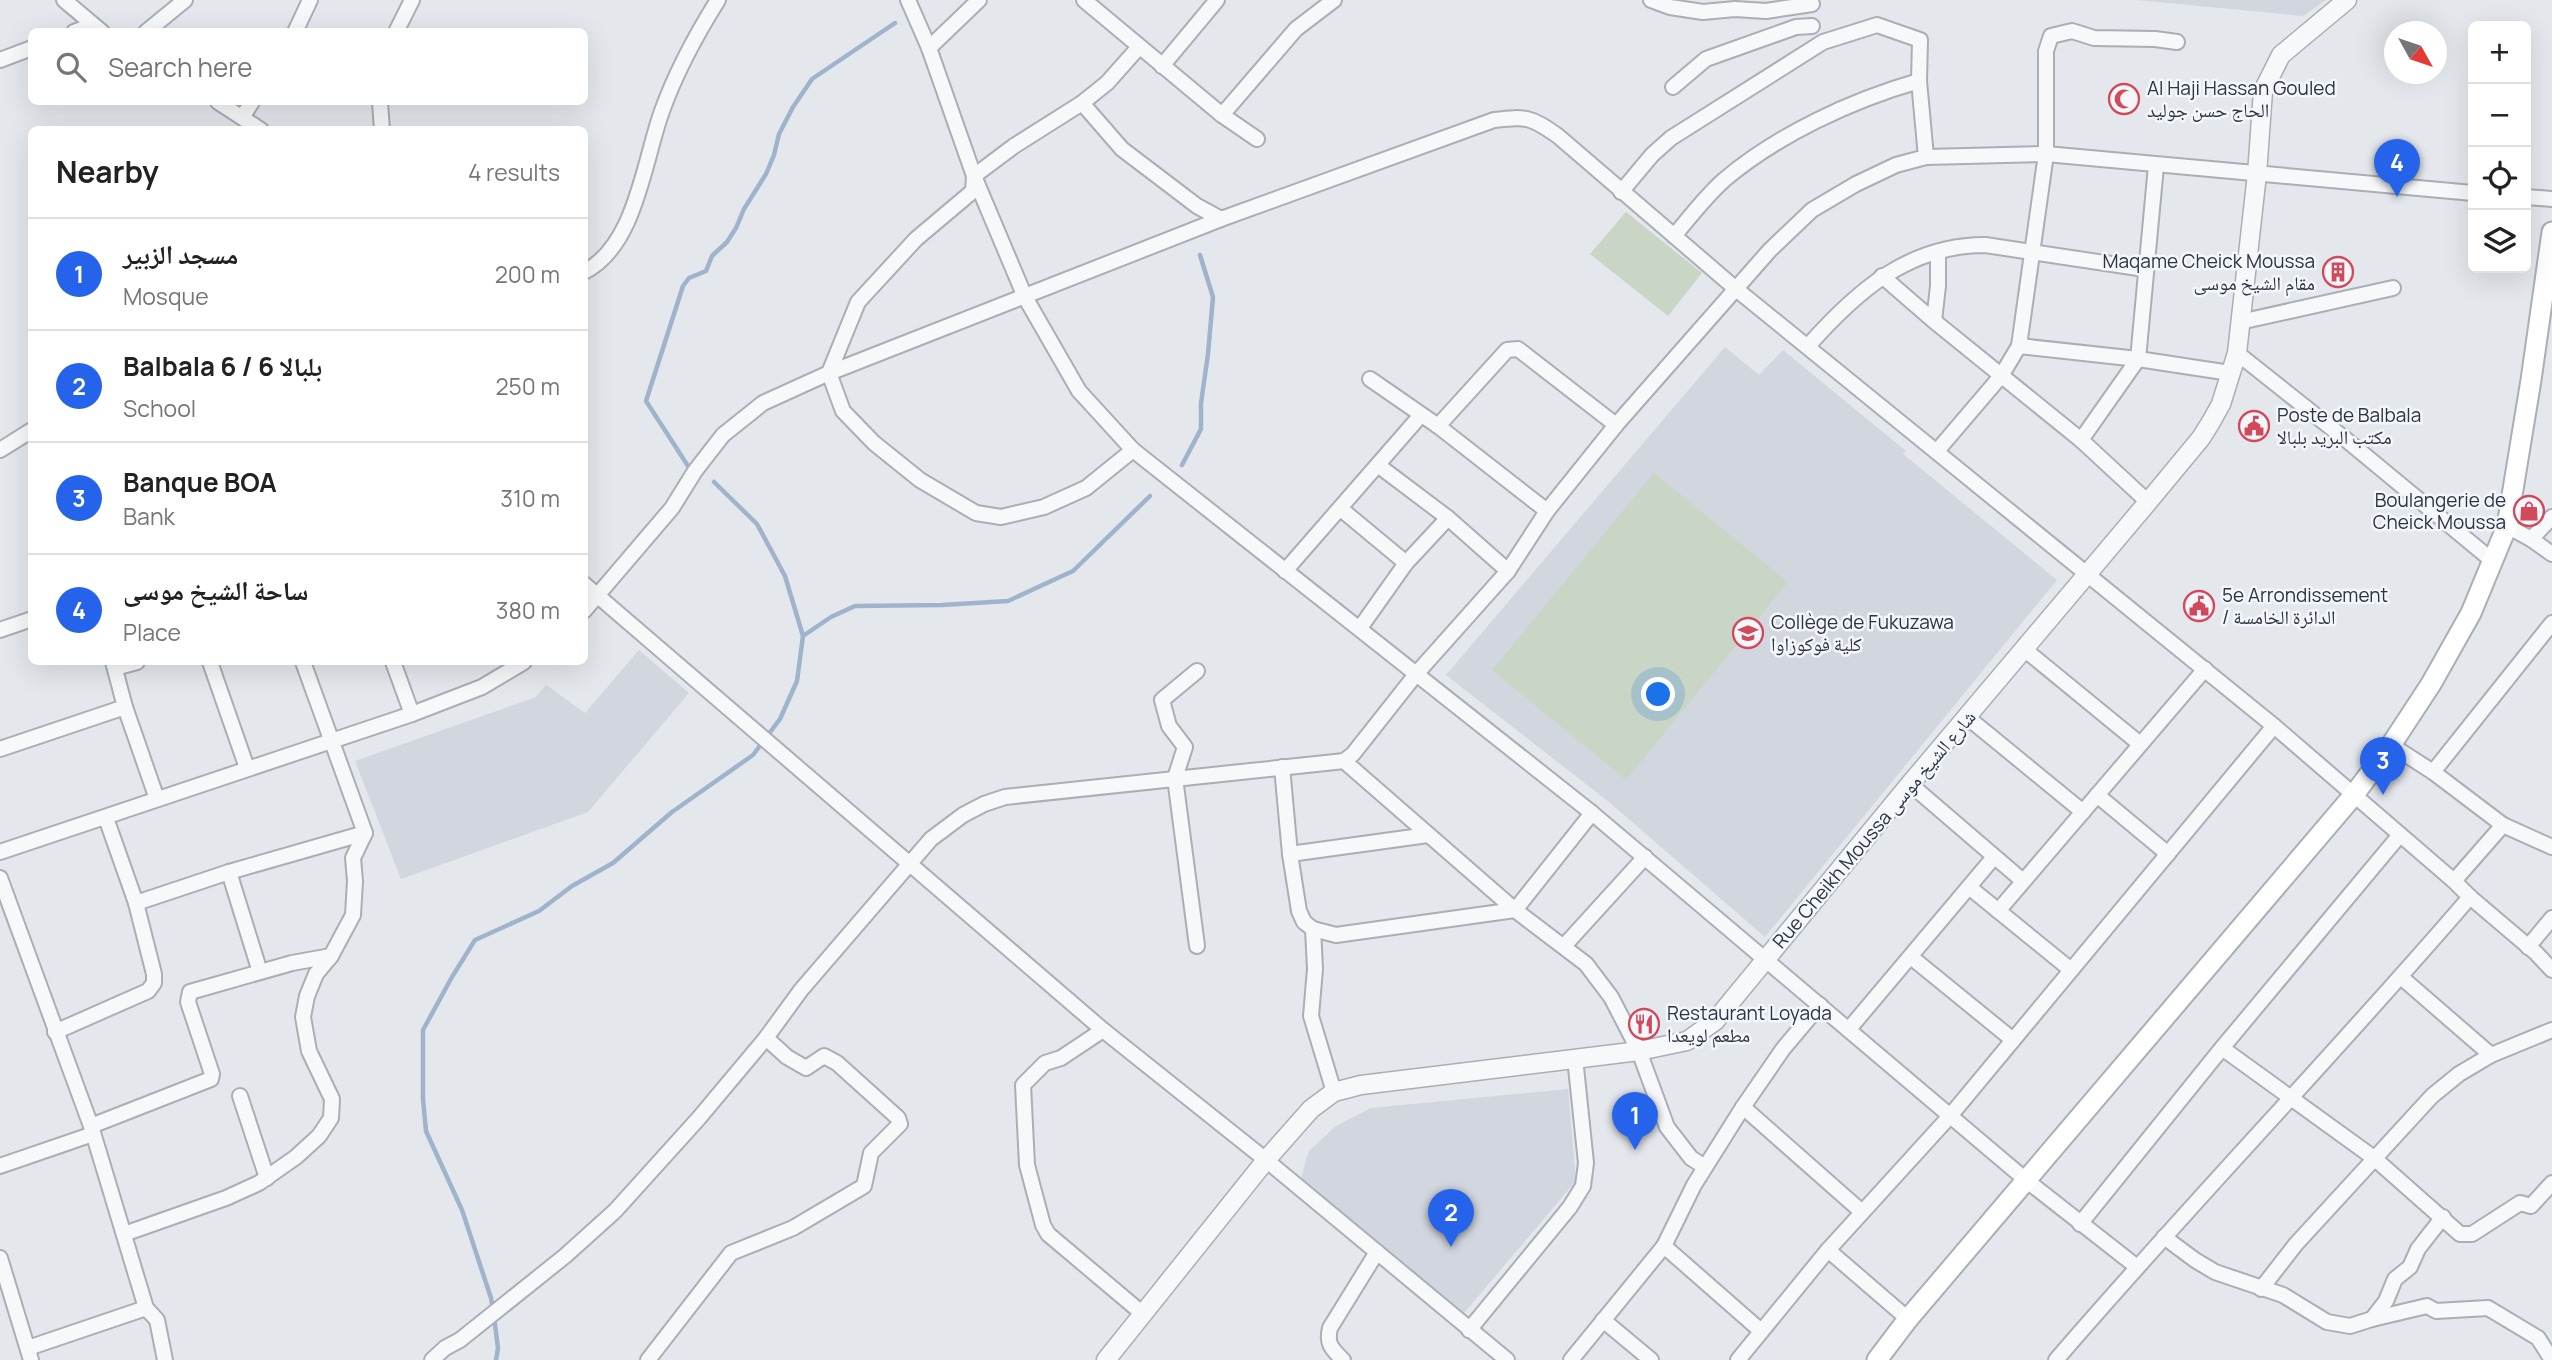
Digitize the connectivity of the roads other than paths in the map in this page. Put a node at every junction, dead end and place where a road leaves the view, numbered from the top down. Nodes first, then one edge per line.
1 (64, 0) edge
2 (185, 0) edge
3 (310, 0) edge
4 (412, 0) edge
5 (718, 0) edge
6 (908, 0) edge
7 (979, 0) edge
8 (1084, 0) edge
9 (1217, 0) edge
10 (1334, 0) edge
11 (1651, 0) edge
12 (2347, 0) edge
13 (1812, 2) edge
14 (1812, 26) junction
15 (97, 28) edge
16 (151, 28) edge
17 (297, 28) edge
18 (398, 28) edge
19 (1823, 42) junction
20 (2177, 42) dead end
21 (1139, 47) junction
22 (929, 48) junction
23 (28, 50) edge
24 (0, 60) edge
25 (1162, 66) junction
26 (1919, 81) junction
27 (1674, 87) dead end
28 (1082, 103) junction
29 (223, 105) edge
30 (250, 105) edge
31 (380, 105) edge
32 (1222, 115) junction
33 (243, 116) junction
34 (256, 126) edge
35 (382, 126) edge
36 (1257, 139) dead end
37 (2046, 154) junction
38 (1926, 157) junction
39 (2156, 166) junction
40 (2257, 174) junction
41 (974, 176) junction
42 (1621, 192) junction
43 (2468, 193) edge
44 (2531, 197) edge
45 (2552, 199) edge
46 (1221, 219) junction
47 (2552, 232) edge
48 (1674, 236) junction
49 (1938, 252) junction
50 (2031, 254) junction
51 (588, 269) edge
52 (2145, 269) junction
53 (1882, 276) junction
54 (2393, 288) dead end
55 (1736, 289) junction
56 (1026, 297) junction
57 (1934, 321) junction
58 (2240, 322) junction
59 (1808, 346) junction
60 (2019, 346) junction
61 (2236, 354) junction
62 (2138, 359) junction
63 (829, 373) junction
64 (2230, 373) junction
65 (2001, 376) junction
66 (1370, 379) dead end
67 (1421, 415) junction
68 (1616, 425) junction
69 (1438, 426) junction
70 (28, 435) edge
71 (2081, 440) junction
72 (0, 450) edge
73 (1133, 450) junction
74 (1937, 451) junction
75 (1379, 466) junction
76 (2148, 502) junction
77 (1341, 509) junction
78 (1547, 510) junction
79 (2552, 517) edge
80 (1448, 518) junction
81 (2507, 526) junction
82 (2531, 539) junction
83 (2552, 554) edge
84 (1406, 562) junction
85 (2494, 562) junction
86 (1508, 570) junction
87 (1285, 571) junction
88 (2088, 574) junction
89 (588, 587) edge
90 (599, 596) junction
91 (588, 607) edge
92 (28, 620) edge
93 (2552, 623) edge
94 (1360, 628) junction
95 (0, 630) edge
96 (2024, 649) junction
97 (114, 665) edge
98 (211, 665) edge
99 (304, 665) edge
100 (394, 665) edge
101 (501, 668) edge
102 (2205, 669) junction
103 (1197, 671) dead end
104 (1417, 673) junction
105 (125, 706) junction
106 (412, 714) junction
107 (1967, 718) junction
108 (2274, 726) junction
109 (332, 739) junction
110 (2140, 744) junction
111 (2391, 745) junction
112 (0, 749) edge
113 (1344, 761) junction
114 (1282, 767) junction
115 (247, 768) junction
116 (2433, 772) junction
117 (1175, 778) junction
118 (1910, 784) junction
119 (2097, 795) junction
120 (2353, 796) junction
121 (157, 799) junction
122 (2083, 812) junction
123 (1592, 813) junction
124 (106, 818) junction
125 (2503, 825) junction
126 (365, 833) junction
127 (1428, 835) junction
128 (2399, 836) junction
129 (2552, 847) edge
130 (0, 852) edge
131 (1290, 854) junction
132 (2168, 854) junction
133 (1645, 857) junction
134 (1994, 857) junction
135 (908, 864) junction
136 (229, 873) junction
137 (0, 878) edge
138 (2023, 881) junction
139 (2454, 881) junction
140 (1969, 887) junction
141 (2470, 897) junction
142 (136, 903) junction
143 (1515, 910) junction
144 (1998, 911) junction
145 (2552, 918) edge
146 (1313, 929) junction
147 (1197, 946) dead end
148 (1564, 946) junction
149 (2528, 947) junction
150 (331, 956) junction
151 (1911, 957) junction
152 (1765, 960) junction
153 (2071, 970) junction
154 (2552, 971) edge
155 (260, 972) junction
156 (2401, 977) junction
157 (1819, 1005) junction
158 (1849, 1029) junction
159 (1103, 1030) junction
160 (2552, 1030) edge
161 (55, 1032) junction
162 (766, 1038) junction
163 (2013, 1040) junction
164 (2222, 1048) junction
165 (1639, 1051) junction
166 (2491, 1055) junction
167 (1575, 1058) junction
168 (1334, 1092) junction
169 (240, 1096) dead end
170 (2291, 1097) junction
171 (1743, 1107) junction
172 (1950, 1116) junction
173 (92, 1130) junction
174 (2374, 1158) junction
175 (1266, 1160) junction
176 (1, 1166) edge
177 (1705, 1167) junction
178 (267, 1178) junction
179 (2026, 1180) junction
180 (2552, 1184) edge
181 (1862, 1212) junction
182 (2443, 1217) junction
183 (2080, 1224) junction
184 (124, 1234) junction
185 (2164, 1237) junction
186 (1664, 1246) junction
187 (1828, 1250) junction
188 (1377, 1252) junction
189 (0, 1258) edge
190 (2137, 1267) junction
191 (2261, 1289) junction
192 (146, 1308) junction
193 (1143, 1314) junction
194 (1908, 1319) junction
195 (2372, 1319) junction
196 (1603, 1320) junction
197 (1469, 1330) junction
198 (1761, 1331) junction
199 (30, 1354) edge
200 (165, 1360) edge
201 (432, 1360) edge
202 (648, 1360) edge
203 (1106, 1360) edge
204 (1343, 1360) edge
205 (1507, 1360) edge
206 (1571, 1360) edge
207 (1651, 1360) edge
208 (1738, 1360) edge
209 (1877, 1360) edge
210 (2056, 1360) edge
211 (2552, 1360) edge

1 - 15 street
2 - 16 street
3 - 17 street
4 - 18 street
5 - 51 street
6 - 22 street
7 - 22 street
8 - 21 street
9 - 25 street
10 - 32 street
11 - 13 street
12 - 40 street, Rue Cheikh Moussa شارع الشيخ موسى
13 - 14 street
14 - 19 street
14 - 27 street
19 - 26 street
19 - 42 street
20 - 37 street
21 - 25 street
21 - 28 street
22 - 41 street
23 - 24 street
25 - 32 street
26 - 38 street
26 - 48 street
28 - 41 street
28 - 46 street
29 - 33 street
30 - 33 street
31 - 35 street
32 - 36 street
33 - 34 street
37 - 38 street
37 - 39 street
37 - 50 street
38 - 55 street
39 - 40 street
39 - 52 street
40 - 43 street
40 - 58 street, Rue Cheikh Moussa شارع الشيخ موسى
41 - 56 street
41 - 63 street
42 - 46 street
42 - 48 street
44 - 45 street
46 - 56 street
47 - 81 main road
48 - 55 street
49 - 50 street
49 - 53 street
49 - 57 street
50 - 52 street
50 - 60 street
52 - 62 street
53 - 57 street
53 - 59 street
54 - 58 street
55 - 59 street
55 - 68 street
56 - 63 street
56 - 73 street
57 - 65 street
58 - 61 street, Rue Cheikh Moussa شارع الشيخ موسى
59 - 74 street
60 - 62 street
60 - 65 street
61 - 64 street, Rue Cheikh Moussa شارع الشيخ موسى
61 - 85 street
62 - 64 street
62 - 71 street
63 - 73 street
63 - 90 street
64 - 76 street, Rue Cheikh Moussa شارع الشيخ موسى
65 - 71 street
65 - 74 street
66 - 67 street
67 - 69 street
67 - 75 street
68 - 69 street
68 - 78 street
69 - 78 street
70 - 72 street
71 - 76 street
73 - 87 street
74 - 88 street
75 - 77 street
75 - 80 street
76 - 88 street, Rue Cheikh Moussa شارع الشيخ موسى
77 - 84 street
77 - 87 street
78 - 86 street
79 - 82 street
80 - 84 street
80 - 86 street
81 - 82 street
81 - 85 main road
82 - 83 street
84 - 94 street
85 - 111 main road
86 - 104 street
87 - 94 street
88 - 96 street, Rue Cheikh Moussa شارع الشيخ موسى
88 - 102 street
89 - 90 street
90 - 91 street
90 - 135 street
92 - 95 street
93 - 116 street
94 - 104 street
96 - 107 street, Rue Cheikh Moussa شارع الشيخ موسى
96 - 110 street
97 - 105 street
98 - 115 street
99 - 109 street
100 - 106 street
101 - 106 street
102 - 108 street
102 - 110 street
103 - 117 street
104 - 113 street
104 - 123 street
105 - 112 street
105 - 121 street
106 - 109 street
107 - 118 street, Rue Cheikh Moussa شارع الشيخ موسى
107 - 122 street
108 - 120 street
108 - 132 street
109 - 115 street
109 - 126 street
110 - 119 street
111 - 116 street
111 - 120 main road
113 - 114 street
113 - 127 street
114 - 117 street
114 - 131 street
115 - 121 street
116 - 125 street
117 - 135 street
117 - 147 street
118 - 134 street
118 - 152 street, Rue Cheikh Moussa شارع الشيخ موسى
119 - 122 street
119 - 132 street
120 - 128 street
120 - 179 main road
121 - 124 street
122 - 138 street
123 - 133 street
123 - 143 street
124 - 130 street
124 - 142 street
125 - 129 street
125 - 139 street
126 - 136 street
126 - 150 street
127 - 131 street
127 - 143 street
128 - 139 street
128 - 164 street
131 - 146 street
132 - 153 street
133 - 148 street
133 - 152 street
134 - 138 street
134 - 140 street
135 - 159 street
135 - 162 street
136 - 142 street
136 - 155 street
137 - 161 street
138 - 144 street
139 - 141 street
140 - 144 street
140 - 151 street
141 - 149 street
141 - 156 street
142 - 161 street
143 - 146 street
143 - 148 street
144 - 153 street
145 - 149 street
146 - 168 street
148 - 165 street
149 - 154 street
150 - 155 street
150 - 178 street
151 - 158 street
151 - 163 street
152 - 157 street
152 - 165 street, Rue Cheikh Moussa شارع الشيخ موسى
153 - 163 street
155 - 173 street
156 - 166 street
156 - 170 street
157 - 158 street
157 - 171 street
158 - 172 street
159 - 175 street
159 - 193 street
160 - 166 street
161 - 173 street
162 - 201 street
162 - 202 street
163 - 172 street
164 - 170 street
164 - 183 street
165 - 167 street, Rue Cheikh Moussa شارع الشيخ موسى
165 - 177 street
166 - 174 street
167 - 168 street, Rue Cheikh Moussa شارع الشيخ موسى
167 - 197 street
168 - 175 street, Rue Cheikh Moussa شارع الشيخ موسى
169 - 178 street
170 - 174 street
170 - 185 street
171 - 177 street
171 - 181 street
172 - 179 street
172 - 181 street
173 - 176 street
173 - 184 street
174 - 182 street
174 - 191 street
175 - 188 street
175 - 193 street, Rue Cheikh Moussa شارع الشيخ موسى
177 - 186 street
178 - 184 street
179 - 183 street
179 - 194 main road
180 - 182 street
181 - 187 street
182 - 195 street
183 - 190 street
184 - 192 street
185 - 190 street
185 - 191 street
186 - 196 street
186 - 198 street
187 - 194 street
187 - 198 street
188 - 197 street
188 - 204 street
189 - 199 street
190 - 210 street
191 - 195 street
192 - 199 street
192 - 200 street
193 - 203 street, Rue Cheikh Moussa شارع الشيخ موسى
194 - 209 main road
195 - 211 street
196 - 206 street
196 - 207 street
197 - 205 street
198 - 208 street

